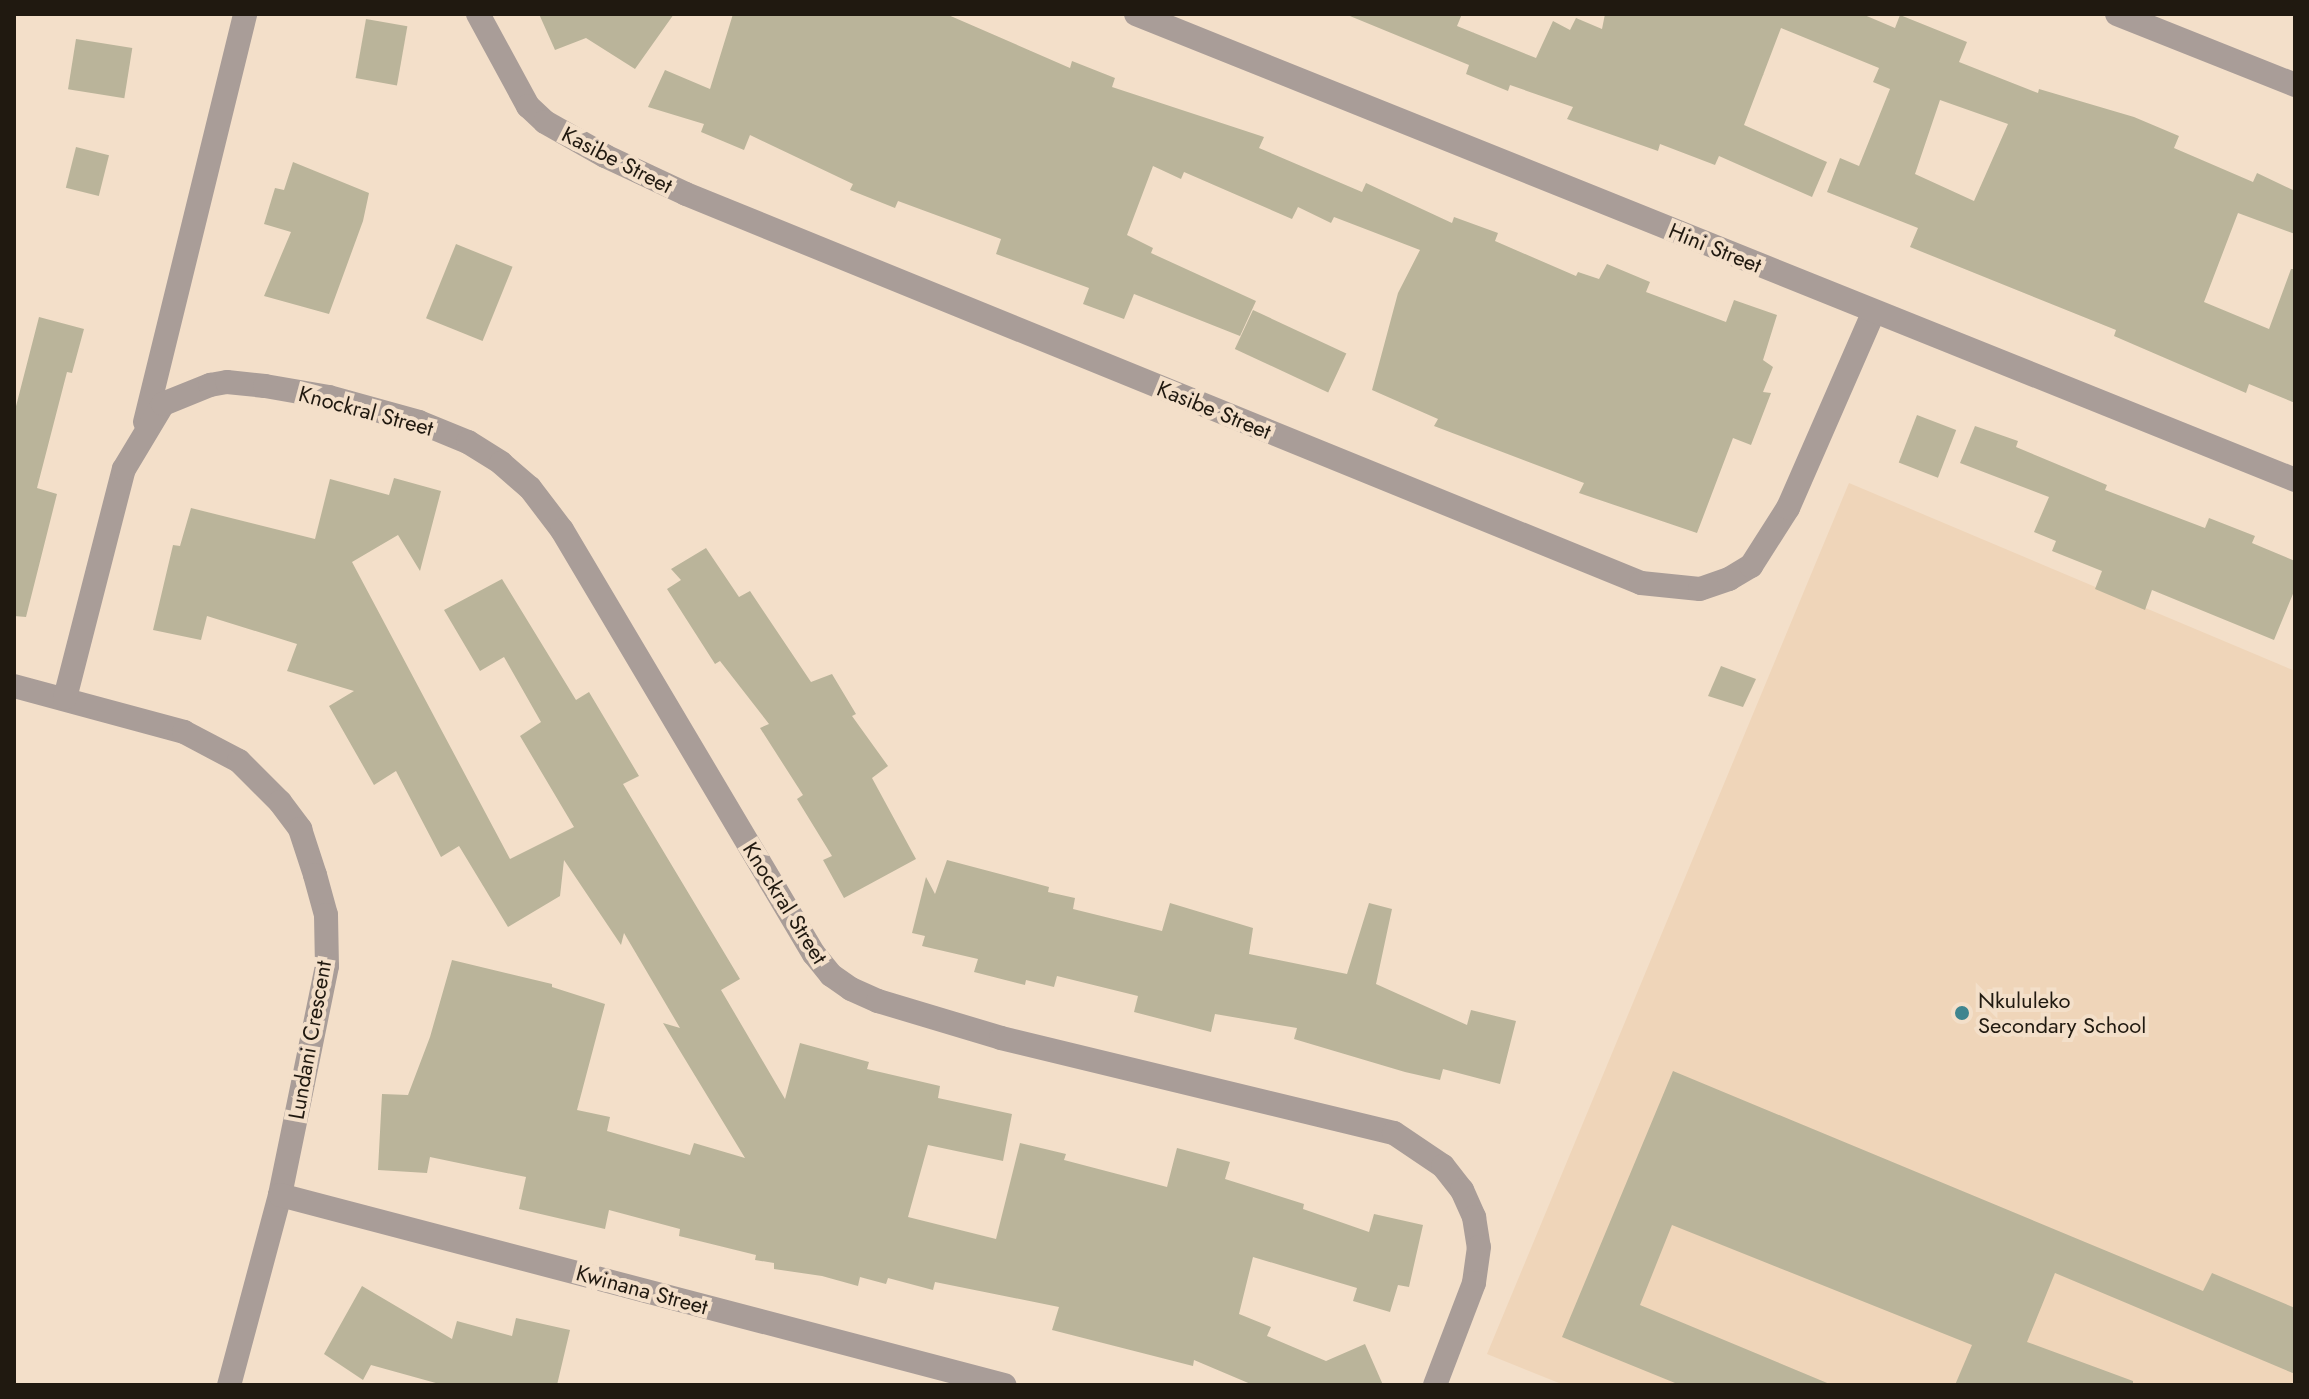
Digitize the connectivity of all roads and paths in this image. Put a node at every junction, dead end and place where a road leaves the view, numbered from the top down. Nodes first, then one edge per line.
1 (245, 14) edge
2 (478, 14) edge
3 (1136, 14) edge
4 (2117, 14) edge
5 (2295, 85) edge
6 (1873, 313) junction
7 (142, 436) junction
8 (2295, 480) edge
9 (14, 686) edge
10 (65, 698) junction
11 (280, 1195) junction
12 (229, 1385) edge
13 (1004, 1385) edge
14 (1435, 1385) edge

1 - 7 street, Knockral Street
2 - 6 street, Kasibe Street
3 - 6 street, Hini Street
4 - 5 street
6 - 8 street, Hini Street
7 - 10 street, Knockral Street
7 - 14 street, Knockral Street
9 - 10 street, Lundani Crescent
10 - 11 street, Lundani Crescent
11 - 12 street, Lundani Crescent
11 - 13 street, Kwinana Street

